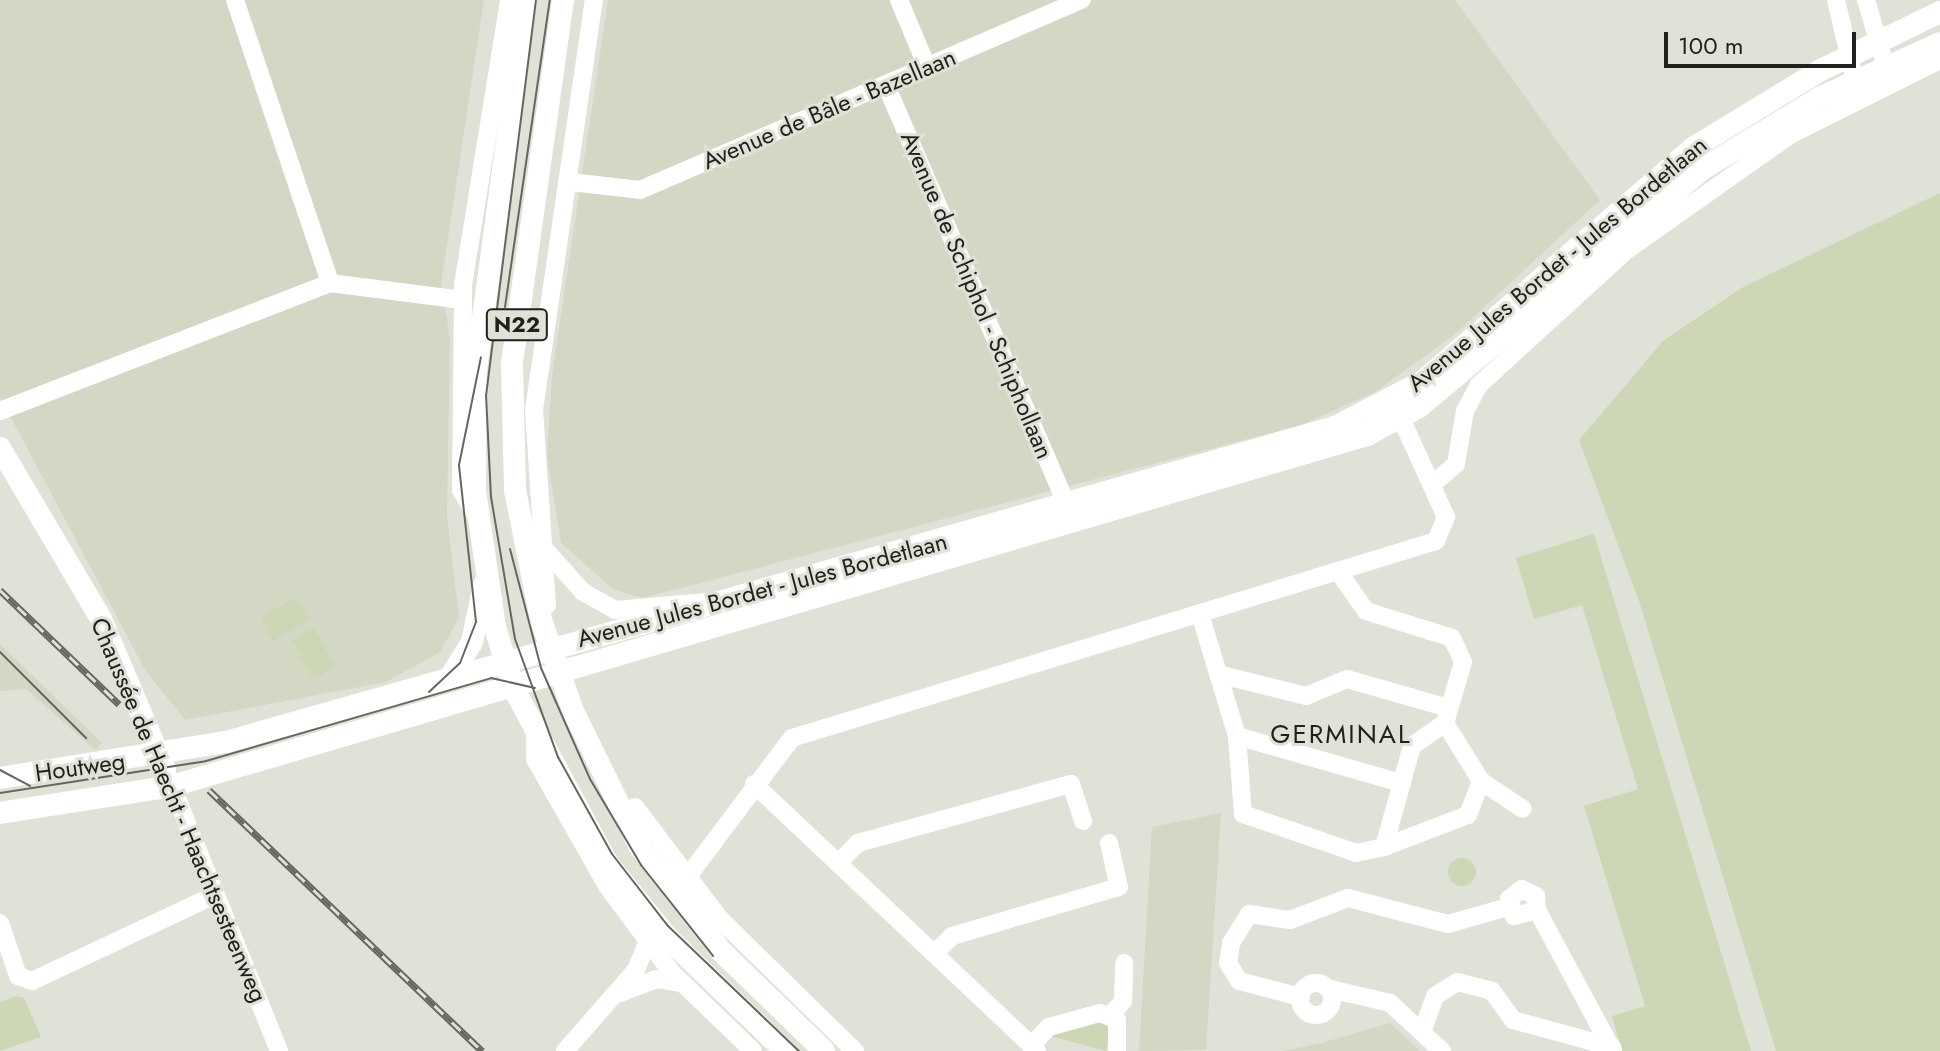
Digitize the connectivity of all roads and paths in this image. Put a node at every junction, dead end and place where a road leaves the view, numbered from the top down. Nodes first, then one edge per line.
1 (235, 0) edge
2 (509, 0) edge
3 (526, 0) edge
4 (563, 0) edge
5 (594, 0) edge
6 (899, 0) edge
7 (1082, 0) edge
8 (1836, 0) edge
9 (1866, 0) edge
10 (1940, 12) edge
11 (1875, 42) junction
12 (1940, 43) edge
13 (1845, 58) junction
14 (1940, 60) edge
15 (927, 67) junction
16 (1888, 76) junction
17 (1855, 81) junction
18 (886, 85) junction
19 (571, 182) junction
20 (330, 283) junction
21 (463, 300) junction
22 (470, 375) junction
23 (1395, 409) junction
24 (0, 411) edge
25 (0, 448) edge
26 (1434, 483) junction
27 (1067, 506) junction
28 (1124, 506) junction
29 (541, 545) junction
30 (983, 548) junction
31 (488, 573) junction
32 (1340, 574) junction
33 (707, 602) junction
34 (1200, 614) junction
35 (550, 648) junction
36 (503, 661) junction
37 (558, 670) junction
38 (1218, 674) junction
39 (449, 679) junction
40 (514, 689) junction
41 (1446, 715) junction
42 (535, 730) junction
43 (1237, 736) junction
44 (160, 757) junction
45 (0, 778) edge
46 (1481, 781) junction
47 (754, 784) junction
48 (172, 786) junction
49 (1398, 792) junction
50 (611, 796) junction
51 (635, 807) joint
52 (1523, 809) dead end
53 (0, 813) edge
54 (1083, 821) dead end
55 (1422, 835) junction
56 (1109, 843) dead end
57 (1384, 847) junction
58 (839, 862) junction
59 (686, 879) junction
60 (213, 896) junction
61 (0, 923) edge
62 (648, 940) junction
63 (935, 953) junction
64 (1124, 963) dead end
65 (681, 983) junction
66 (617, 994) junction
67 (1111, 1015) junction
68 (1422, 1032) junction
69 (1034, 1048) edge
70 (1613, 1049) edge
71 (279, 1051) edge
72 (565, 1051) edge
73 (753, 1051) edge
74 (785, 1051) edge
75 (824, 1051) edge
76 (855, 1051) edge
77 (1117, 1051) edge
78 (1442, 1051) edge

1 - 20 street
2 - 21 street
3 - 22 main road, N22
4 - 35 main road, N22
5 - 19 street
6 - 15 street
7 - 15 street, Avenue de Bâle - Bazellaan
8 - 13 street
9 - 11 street
10 - 11 main road, Avenue Jules Bordet - Jules Bordetlaan
11 - 13 main road, Avenue Jules Bordet - Jules Bordetlaan
11 - 16 street
12 - 16 main road, Avenue Jules Bordet - Jules Bordetlaan
13 - 17 street
13 - 23 main road, Avenue Jules Bordet - Jules Bordetlaan
14 - 16 street, Avenue Jules Bordet - Jules Bordetlaan
15 - 18 street, Avenue de Bâle - Bazellaan
16 - 17 main road, Avenue Jules Bordet - Jules Bordetlaan
16 - 26 street, Avenue Jules Bordet - Jules Bordetlaan
17 - 23 main road, Avenue Jules Bordet - Jules Bordetlaan
18 - 19 street, Avenue de Bâle - Bazellaan
18 - 27 street, Avenue de Schiphol - Schiphollaan
19 - 29 street
20 - 21 street
20 - 24 street
21 - 22 street
22 - 31 main road, N22
23 - 26 street
23 - 27 main road, Avenue Jules Bordet - Jules Bordetlaan
23 - 28 main road, Avenue Jules Bordet - Jules Bordetlaan
25 - 44 main road, Chaussée de Haecht - Haachtsesteenweg
26 - 32 street
27 - 28 street, Avenue Jules Bordet - Jules Bordetlaan
27 - 30 street, Avenue Jules Bordet - Jules Bordetlaan
27 - 33 main road, Avenue Jules Bordet - Jules Bordetlaan
28 - 30 main road, Avenue Jules Bordet - Jules Bordetlaan
29 - 33 street
29 - 35 street
30 - 37 main road, Avenue Jules Bordet - Jules Bordetlaan
31 - 36 main road, N22
31 - 39 main road
32 - 34 street
32 - 41 street
33 - 35 main road, Avenue Jules Bordet - Jules Bordetlaan
34 - 38 street
34 - 47 street
35 - 36 main road, Avenue Jules Bordet - Jules Bordetlaan
35 - 37 main road, N22
36 - 39 main road
36 - 40 main road, N22
37 - 40 main road, Avenue Jules Bordet - Jules Bordetlaan
37 - 50 main road, N22
38 - 41 street
38 - 43 street
39 - 44 main road
40 - 42 main road, N22
40 - 48 main road
41 - 46 street
41 - 49 street
42 - 62 street
42 - 74 main road, N22
43 - 49 street
43 - 57 street
44 - 45 main road, Houtweg
44 - 48 main road, Chaussée de Haecht - Haachtsesteenweg
46 - 52 street
46 - 55 street
47 - 58 street
47 - 59 street
48 - 53 main road
48 - 60 street, Chaussée de Haecht - Haachtsesteenweg
49 - 55 street
49 - 57 street
50 - 51 main road
50 - 75 main road, N22
51 - 59 street
54 - 58 street
55 - 57 street
56 - 63 street
58 - 63 street
59 - 76 street
60 - 61 street
60 - 71 street, Chaussée de Haecht - Haachtsesteenweg
62 - 65 street
62 - 66 street
63 - 69 street
64 - 67 street
65 - 66 street
65 - 73 street
66 - 72 street
67 - 69 street
67 - 77 street
68 - 70 street
68 - 70 street
68 - 78 street

